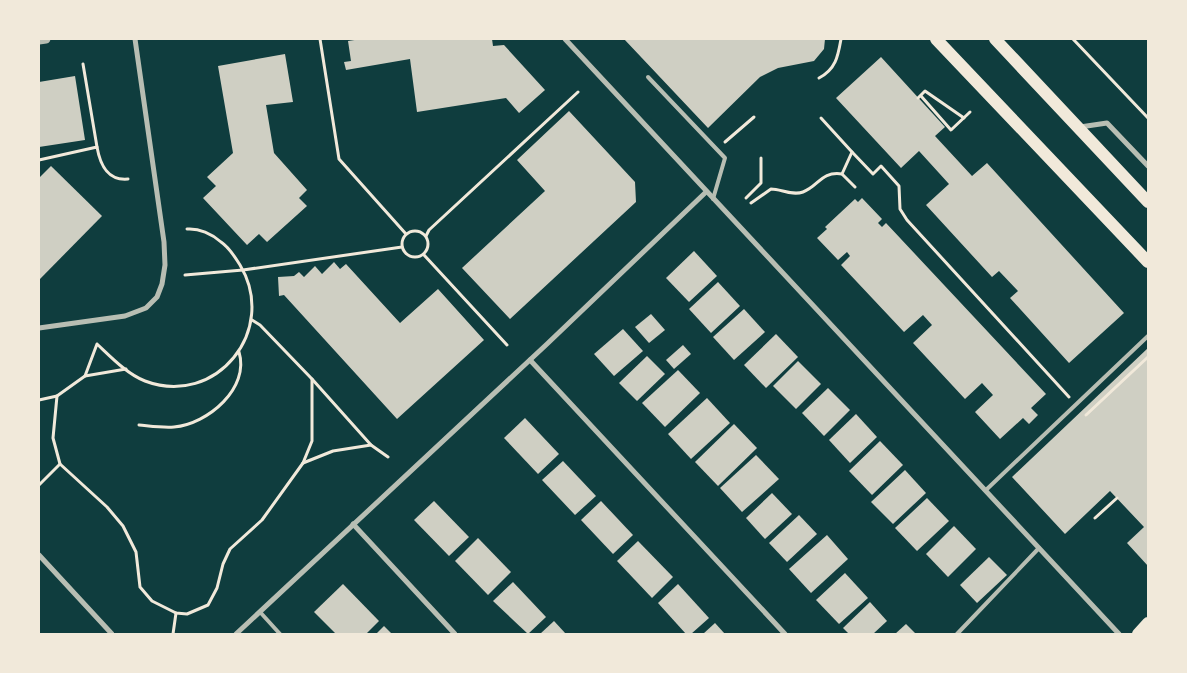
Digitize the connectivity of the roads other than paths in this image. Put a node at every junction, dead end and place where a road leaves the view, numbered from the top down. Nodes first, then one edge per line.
1 (46, 39) edge
2 (135, 39) edge
3 (565, 39) edge
4 (936, 39) edge
5 (995, 39) edge
6 (39, 40) edge
7 (648, 76) dead end
8 (1077, 127) junction
9 (1148, 166) edge
10 (706, 192) junction
11 (713, 199) junction
12 (1148, 202) edge
13 (1148, 262) edge
14 (39, 328) edge
15 (1148, 336) edge
16 (530, 360) junction
17 (986, 490) junction
18 (353, 524) junction
19 (1039, 548) junction
20 (39, 556) edge
21 (260, 612) junction
22 (1148, 622) edge
23 (112, 634) edge
24 (236, 634) edge
25 (280, 634) edge
26 (455, 634) edge
27 (785, 634) edge
28 (957, 634) edge
29 (1119, 634) edge
30 (1138, 634) edge

1 - 6 street
2 - 14 street
3 - 10 street
4 - 13 main road
5 - 8 main road
7 - 11 lane
8 - 9 street
8 - 12 main road
10 - 11 street
10 - 16 street
11 - 17 street
15 - 17 lane
16 - 18 street
16 - 27 street
17 - 19 street
18 - 21 street
18 - 26 street
19 - 28 lane
19 - 29 street
20 - 23 street
21 - 24 street
21 - 25 lane
22 - 30 main road

